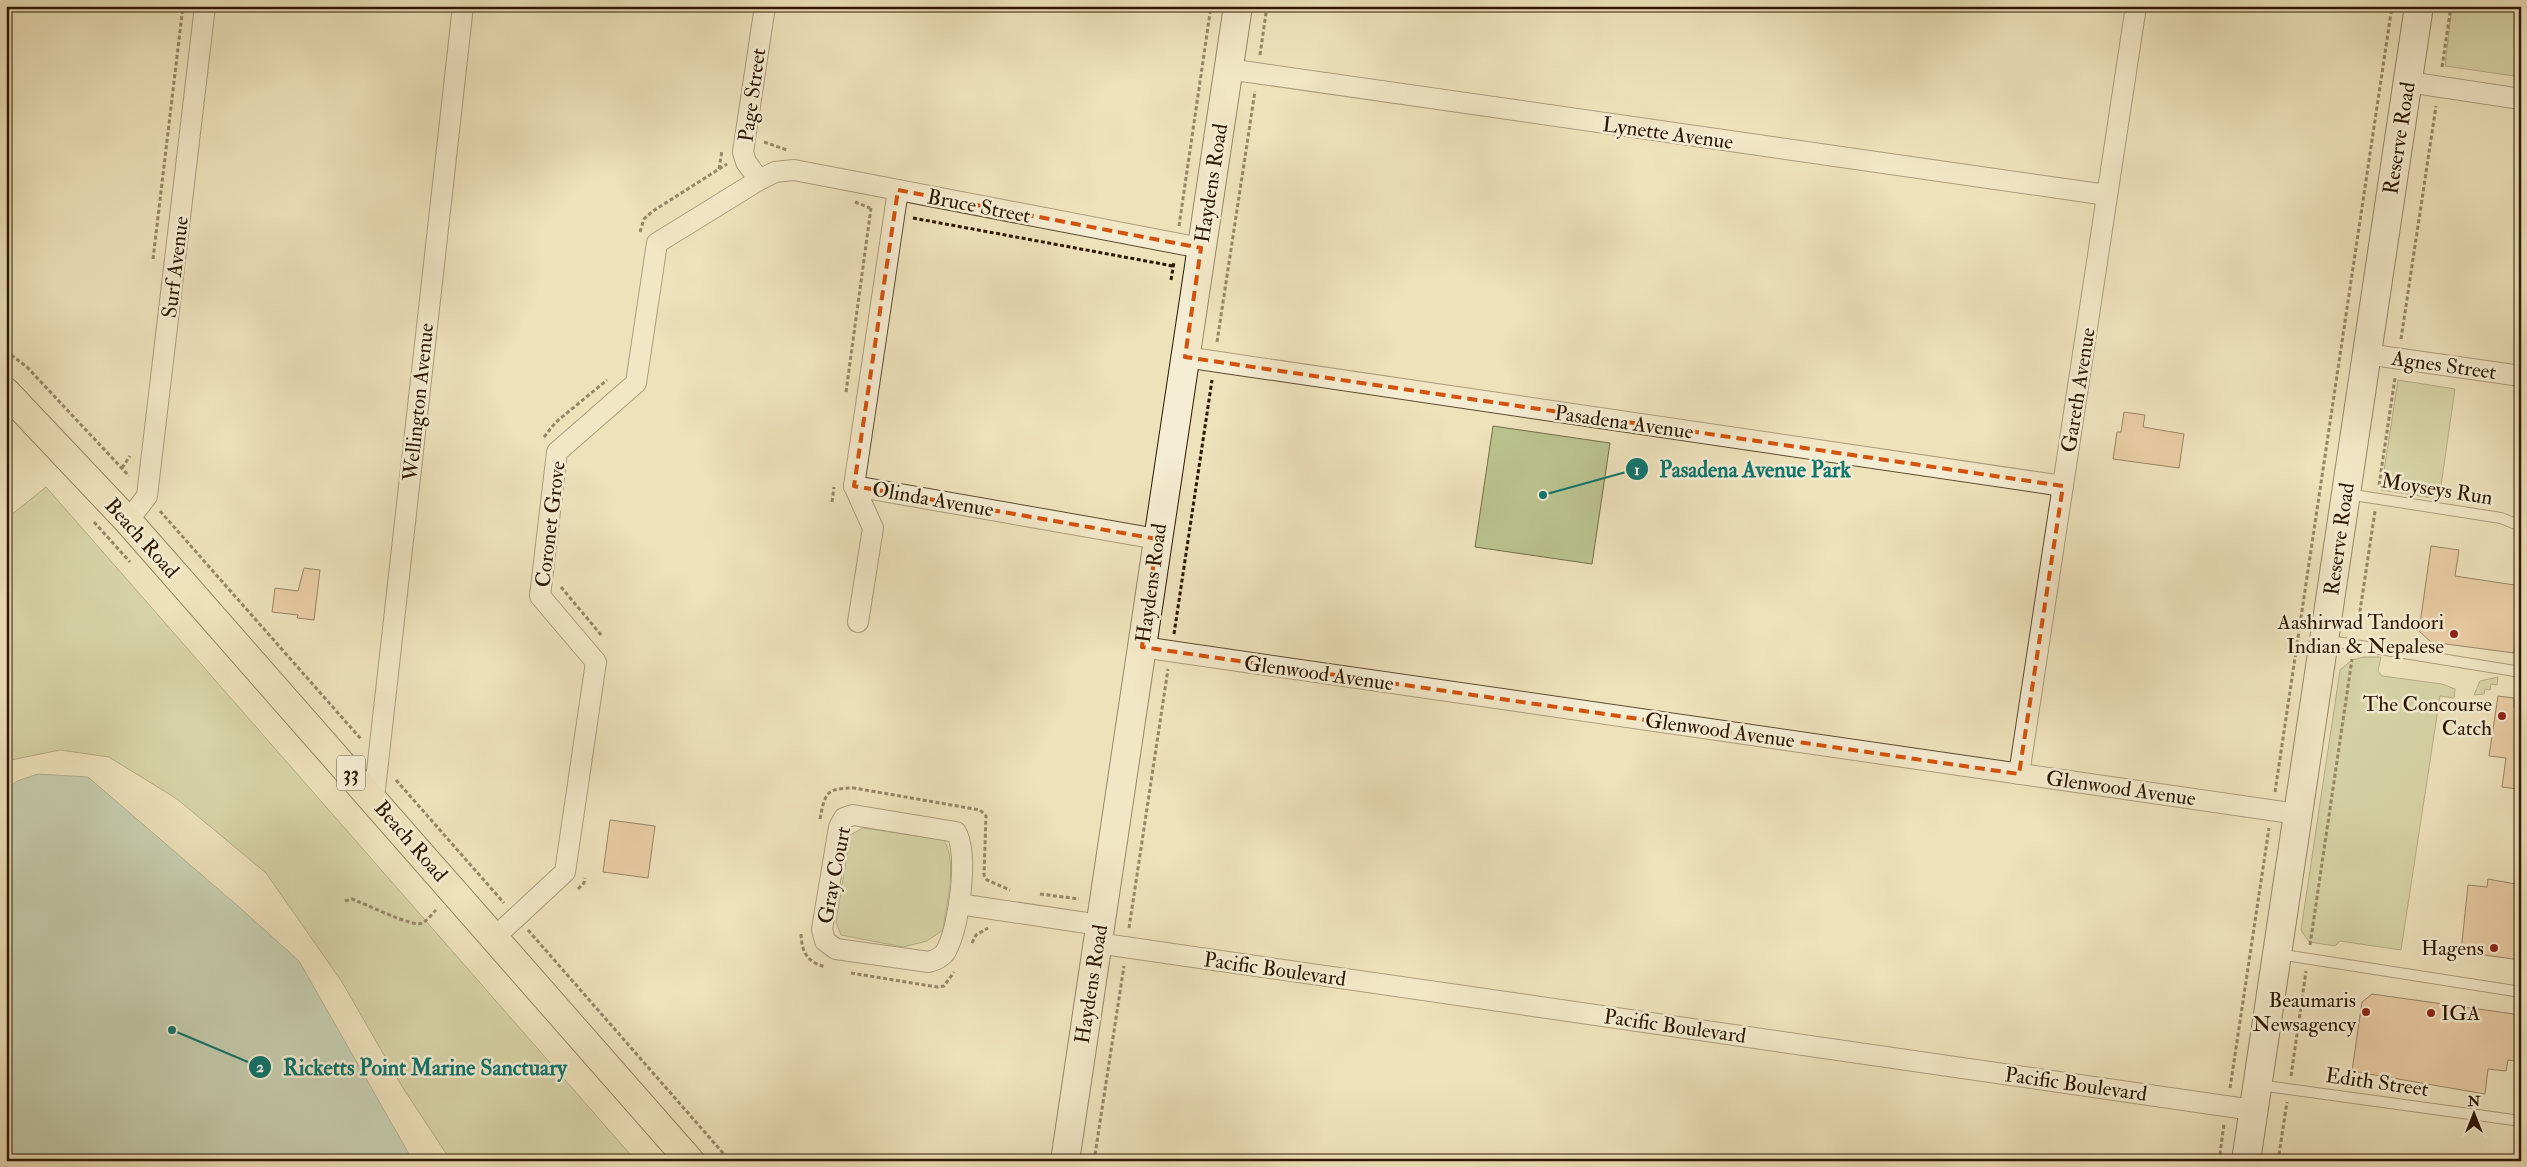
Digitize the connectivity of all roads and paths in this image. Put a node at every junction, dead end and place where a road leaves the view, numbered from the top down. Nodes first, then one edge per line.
1 (183, 6) edge
2 (205, 6) edge
3 (463, 6) edge
4 (764, 6) edge
5 (1238, 6) edge
6 (1268, 6) edge
7 (2136, 6) edge
8 (2392, 6) edge
9 (2419, 6) edge
10 (2451, 6) edge
11 (1228, 69) junction
12 (1257, 74) junction
13 (2408, 82) junction
14 (2439, 87) junction
15 (2521, 99) edge
16 (743, 152) junction
17 (794, 152) dead end
18 (759, 180) junction
19 (898, 190) junction
20 (2107, 195) junction
21 (850, 198) dead end
22 (870, 208) dead end
23 (1169, 226) dead end
24 (912, 227) dead end
25 (1179, 228) dead end
26 (638, 236) dead end
27 (1201, 248) junction
28 (153, 262) dead end
29 (1173, 266) dead end
30 (2366, 354) junction
31 (1185, 357) junction
32 (2398, 358) junction
33 (1214, 362) junction
34 (2521, 376) edge
35 (609, 378) dead end
36 (6, 392) edge
37 (542, 440) dead end
38 (131, 449) dead end
39 (122, 468) dead end
40 (854, 486) junction
41 (2063, 486) junction
42 (2346, 494) junction
43 (2377, 499) junction
44 (128, 521) junction
45 (2521, 526) edge
46 (1157, 539) junction
47 (560, 586) dead end
48 (858, 622) dead end
49 (2324, 640) junction
50 (607, 642) dead end
51 (2354, 645) junction
52 (1142, 647) junction
53 (1171, 651) junction
54 (2521, 672) edge
55 (2019, 774) junction
56 (374, 798) junction
57 (2285, 812) junction
58 (819, 828) dead end
59 (586, 874) dead end
60 (1012, 891) dead end
61 (1031, 893) dead end
62 (511, 896) dead end
63 (571, 896) dead end
64 (1079, 899) dead end
65 (344, 901) dead end
66 (504, 902) dead end
67 (959, 904) junction
68 (436, 910) dead end
69 (536, 926) dead end
70 (991, 927) dead end
71 (801, 929) dead end
72 (530, 932) dead end
73 (1099, 934) junction
74 (495, 937) junction
75 (969, 947) dead end
76 (1126, 947) junction
77 (2277, 954) junction
78 (2308, 959) junction
79 (831, 968) dead end
80 (956, 969) dead end
81 (846, 972) dead end
82 (2521, 992) edge
83 (2289, 1089) junction
84 (2255, 1097) junction
85 (2227, 1106) junction
86 (2521, 1121) edge
87 (690, 1161) edge
88 (1065, 1161) edge
89 (1094, 1161) edge
90 (2219, 1161) edge
91 (2246, 1161) edge
92 (2278, 1161) edge

1 - 28 path
2 - 44 street, Surf Avenue
3 - 56 street, Wellington Avenue
4 - 16 street, Page Street
5 - 11 street, Haydens Road
6 - 12 path
7 - 20 street, Gareth Avenue
8 - 57 path
9 - 13 street, Reserve Road
10 - 14 path
11 - 12 street, Lynette Avenue
11 - 27 street, Haydens Road
12 - 20 street, Lynette Avenue
12 - 33 path
13 - 14 street
13 - 30 street, Reserve Road
14 - 15 street
14 - 32 path
16 - 17 path
16 - 18 street, Page Street
16 - 26 path
18 - 19 street, Bruce Street
18 - 74 street, Coronet Grove
19 - 27 street, Bruce Street
19 - 40 street, Olinda Avenue
20 - 41 street, Gareth Avenue
21 - 22 path
23 - 25 path
24 - 29 path
27 - 31 street, Haydens Road
30 - 32 street, Agnes Street
30 - 42 street, Reserve Road
31 - 33 street, Pasadena Avenue
31 - 46 street, Haydens Road
32 - 34 street, Agnes Street
32 - 43 path
33 - 41 street, Pasadena Avenue
33 - 53 path
35 - 37 path
36 - 44 main road, Beach Road / 33
38 - 39 path
40 - 46 street, Olinda Avenue
40 - 48 street
41 - 55 street, Gareth Avenue
42 - 43 lane, Moyseys Run
42 - 49 street, Reserve Road
43 - 45 lane, Moyseys Run
43 - 51 path
44 - 56 main road, Beach Road / 33
46 - 52 street, Haydens Road
47 - 50 path
49 - 51 lane
49 - 57 street, Reserve Road
51 - 54 lane
51 - 78 path
52 - 53 street, Glenwood Avenue
52 - 73 street, Haydens Road
53 - 55 street, Glenwood Avenue
53 - 76 path
55 - 57 street, Glenwood Avenue
56 - 74 main road, Beach Road / 33
57 - 77 street, Reserve Road
57 - 85 path
58 - 60 path
59 - 63 path
61 - 64 path
62 - 66 path
65 - 68 path
67 - 67 street, Gray Court
67 - 73 street
69 - 72 path
70 - 75 path
71 - 79 path
73 - 76 street, Pacific Boulevard
73 - 88 street, Haydens Road
74 - 87 main road, Beach Road / 33
76 - 85 street, Pacific Boulevard
76 - 89 path
77 - 78 lane
77 - 84 street, Reserve Road
78 - 82 lane
78 - 83 path
80 - 81 path
83 - 84 lane, Edith Street
83 - 86 lane, Edith Street
83 - 92 path
84 - 85 street, Pacific Boulevard
84 - 91 street, Reserve Road
85 - 90 path

